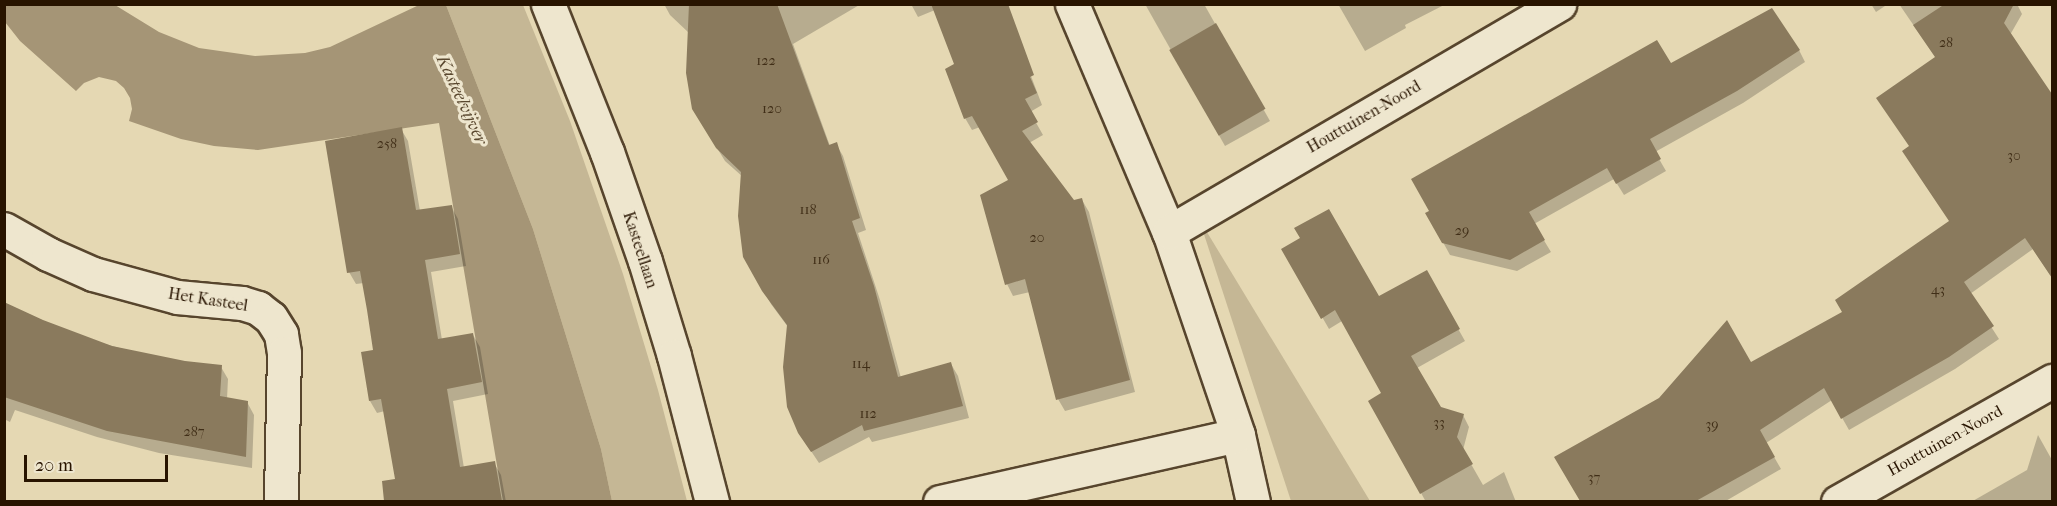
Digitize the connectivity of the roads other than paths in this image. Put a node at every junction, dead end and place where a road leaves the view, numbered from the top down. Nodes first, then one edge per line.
1 (548, 4) edge
2 (1072, 4) edge
3 (1559, 4) edge
4 (4, 229) edge
5 (1169, 232) junction
6 (2052, 381) edge
7 (1238, 435) junction
8 (281, 501) edge
9 (712, 501) edge
10 (940, 501) edge
11 (1253, 501) edge
12 (1838, 501) edge

1 - 9 street, Kasteellaan
2 - 5 street
3 - 5 street, Houttuinen-Noord
4 - 8 street, Het Kasteel
5 - 7 street
6 - 12 street, Houttuinen-Noord
7 - 10 street
7 - 11 street

